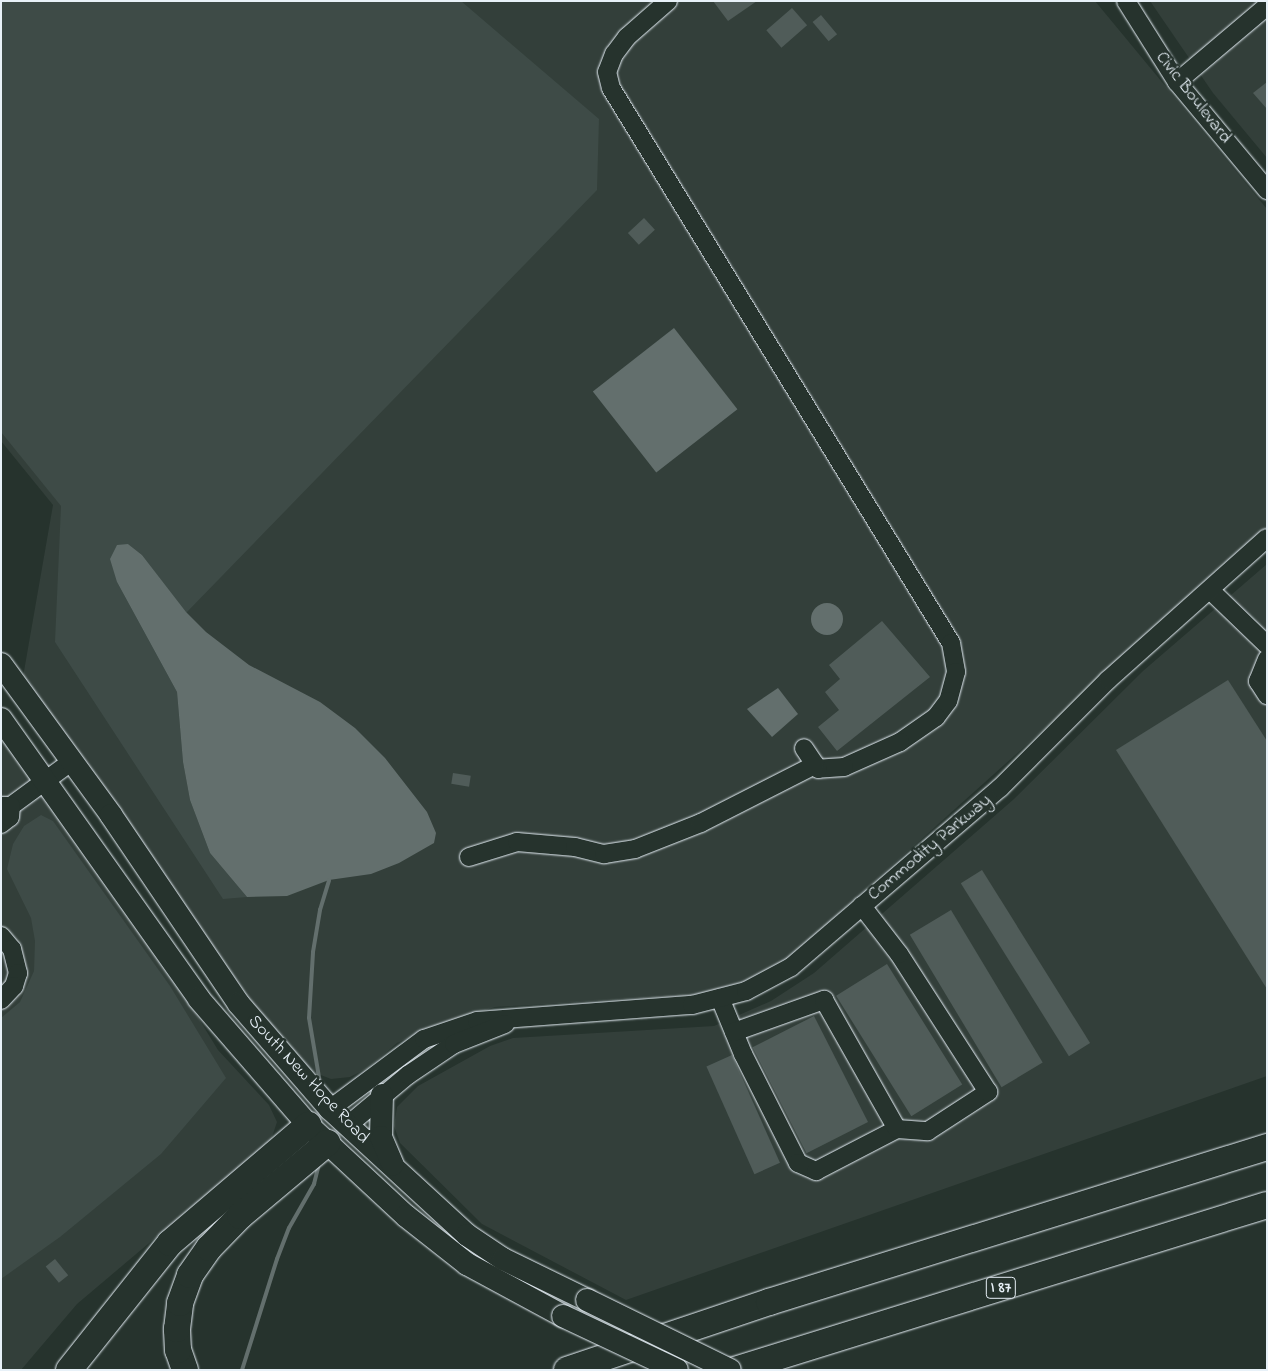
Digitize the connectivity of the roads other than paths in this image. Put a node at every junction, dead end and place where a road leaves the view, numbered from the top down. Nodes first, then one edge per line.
1 (668, 1) edge
2 (1126, 1) edge
3 (1267, 6) edge
4 (1177, 82) junction
5 (1267, 190) edge
6 (1267, 538) edge
7 (1210, 590) junction
8 (1267, 644) edge
9 (1267, 659) edge
10 (1, 664) edge
11 (1267, 695) edge
12 (1, 719) edge
13 (804, 748) dead end
14 (72, 761) junction
15 (815, 765) junction
16 (45, 781) junction
17 (6, 806) edge
18 (1, 824) edge
19 (469, 857) dead end
20 (862, 906) junction
21 (1, 936) edge
22 (720, 998) junction
23 (1, 1000) edge
24 (524, 1016) junction
25 (734, 1032) junction
26 (382, 1095) junction
27 (330, 1109) junction
28 (308, 1125) junction
29 (347, 1126) junction
30 (897, 1129) junction
31 (328, 1143) junction
32 (1267, 1147) edge
33 (395, 1170) junction
34 (1267, 1205) edge
35 (69, 1370) edge
36 (185, 1370) edge
37 (567, 1370) edge
38 (677, 1370) edge
39 (730, 1370) edge
40 (735, 1370) edge

1 - 15 street
2 - 4 street, Civic Boulevard
3 - 4 street
4 - 5 street, Civic Boulevard
6 - 7 street, Commodity Parkway
7 - 8 street
7 - 20 street, Commodity Parkway
9 - 11 street
10 - 14 main road, South New Hope Road
12 - 16 main road, South New Hope Road
13 - 15 street
14 - 16 street
14 - 27 main road, South New Hope Road
15 - 19 street
16 - 17 street
16 - 28 main road, South New Hope Road
17 - 18 street
20 - 22 street, Commodity Parkway
20 - 30 street
21 - 23 street
22 - 24 street, Commodity Parkway
22 - 25 street
24 - 26 street, Commodity Parkway
24 - 27 street, Commodity Parkway
25 - 30 street
25 - 30 street
26 - 29 street, Commodity Parkway
26 - 33 main road
27 - 28 main road
27 - 29 main road, South New Hope Road
28 - 31 main road, South New Hope Road
28 - 35 highway
29 - 31 main road
29 - 33 main road, South New Hope Road
31 - 36 highway
31 - 38 main road, South New Hope Road, bridge
32 - 37 highway
33 - 39 main road, South New Hope Road, bridge
34 - 40 highway, I 87

